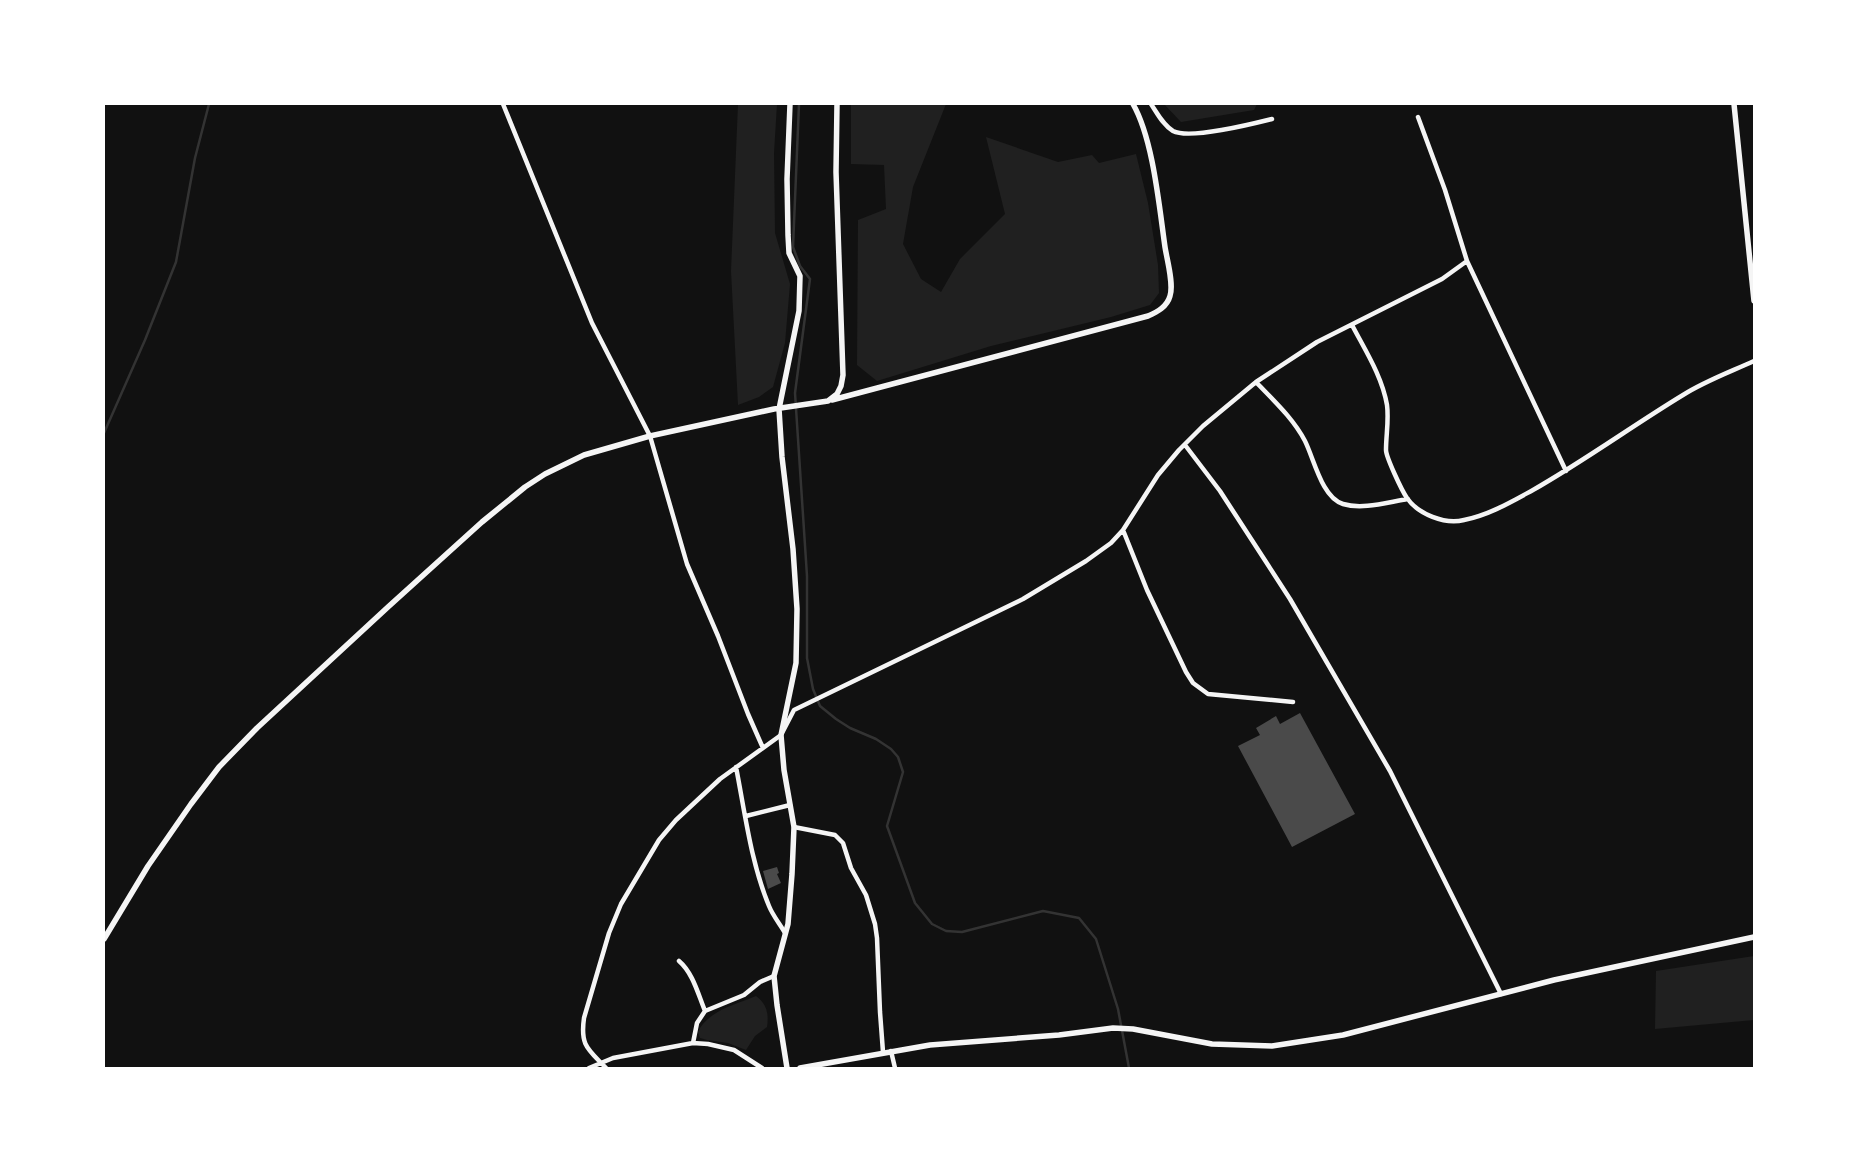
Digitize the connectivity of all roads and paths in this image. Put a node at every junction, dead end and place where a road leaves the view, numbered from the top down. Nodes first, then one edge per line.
1 (503, 104) edge
2 (790, 104) edge
3 (837, 104) edge
4 (1133, 104) edge
5 (1151, 104) edge
6 (1734, 104) edge
7 (1418, 117) dead end
8 (1272, 119) dead end
9 (1467, 261) junction
10 (1754, 301) edge
11 (1352, 325) junction
12 (1754, 361) edge
13 (1256, 382) junction
14 (828, 401) junction
15 (782, 408) junction
16 (650, 436) junction
17 (1185, 445) junction
18 (1566, 471) junction
19 (1408, 500) junction
20 (1123, 530) junction
21 (1293, 702) dead end
22 (781, 735) junction
23 (763, 748) junction
24 (736, 767) junction
25 (790, 805) junction
26 (746, 816) junction
27 (794, 827) junction
28 (785, 933) junction
29 (1754, 937) edge
30 (104, 938) edge
31 (679, 961) dead end
32 (774, 976) junction
33 (1501, 994) junction
34 (705, 1011) junction
35 (693, 1043) junction
36 (891, 1051) junction
37 (883, 1052) junction
38 (601, 1063) junction
39 (589, 1068) edge
40 (606, 1068) edge
41 (762, 1068) edge
42 (787, 1068) edge
43 (800, 1068) edge
44 (895, 1068) edge

1 - 16 street
2 - 15 street
3 - 14 street
4 - 14 street
5 - 8 street
6 - 10 street
7 - 9 street
9 - 11 street
9 - 18 street
11 - 13 street
11 - 19 street
12 - 18 street
13 - 17 street
13 - 19 street
14 - 15 street
15 - 16 street
15 - 22 street
16 - 23 street
16 - 30 street
17 - 20 street
17 - 33 street
18 - 19 street
20 - 21 street
20 - 22 street
22 - 23 street
22 - 25 street
23 - 24 street
24 - 26 street
24 - 38 street
25 - 26 street
25 - 27 street
26 - 28 street
27 - 28 street
27 - 37 street
28 - 32 street
29 - 33 street
31 - 34 street
32 - 34 street
32 - 42 street
33 - 36 street
34 - 35 street
35 - 38 street
35 - 41 street
36 - 37 street
36 - 44 street
37 - 43 street
38 - 39 street
38 - 40 street

